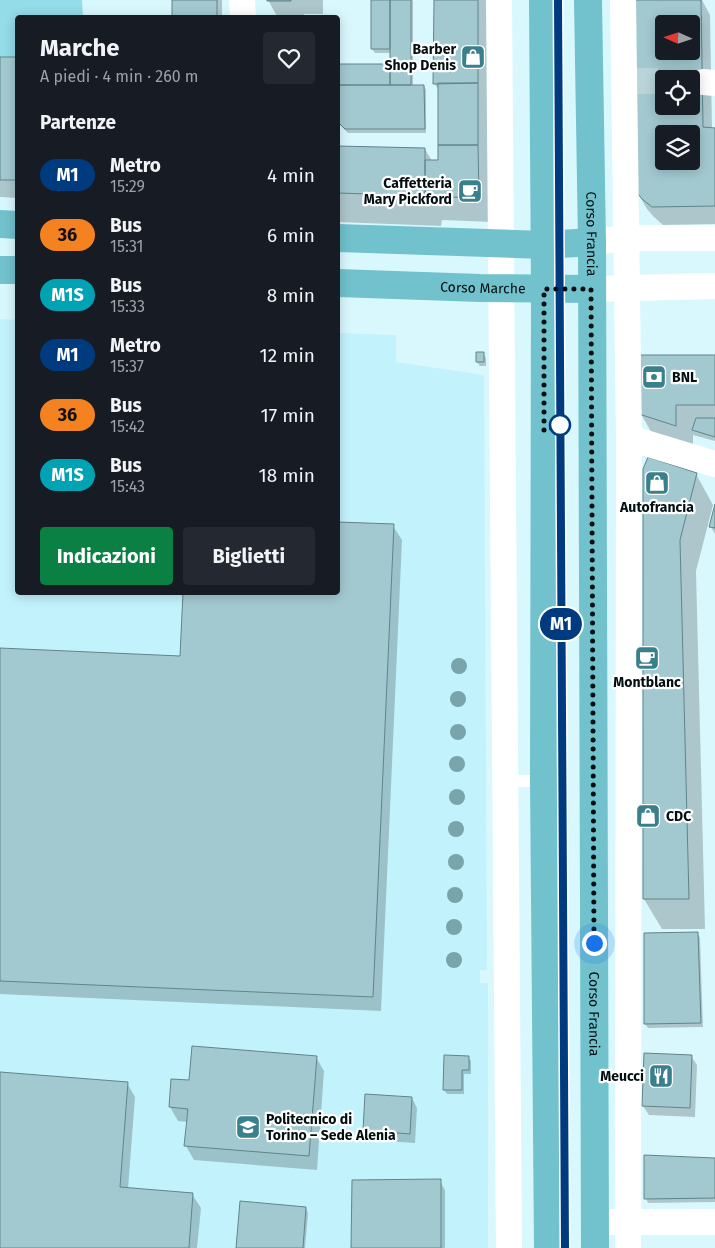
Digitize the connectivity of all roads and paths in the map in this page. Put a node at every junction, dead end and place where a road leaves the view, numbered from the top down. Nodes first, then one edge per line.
1 (242, 0) edge
2 (500, 0) edge
3 (543, 0) edge
4 (588, 0) edge
5 (623, 0) edge
6 (242, 15) edge
7 (0, 224) edge
8 (15, 225) edge
9 (340, 238) edge
10 (627, 238) junction
11 (715, 238) edge
12 (592, 242) junction
13 (501, 244) junction
14 (544, 245) junction
15 (0, 270) edge
16 (15, 270) edge
17 (340, 283) edge
18 (715, 286) edge
19 (628, 287) junction
20 (501, 288) junction
21 (544, 289) junction
22 (591, 289) junction
23 (629, 438) junction
24 (715, 464) edge
25 (544, 780) junction
26 (506, 781) junction
27 (628, 1222) junction
28 (715, 1222) edge
29 (594, 1235) edge
30 (509, 1248) edge
31 (548, 1248) edge
32 (628, 1248) edge

1 - 6 street
2 - 13 street
3 - 14 main road
4 - 12 main road, Corso Francia
5 - 10 street
7 - 8 main road
9 - 13 main road
10 - 11 street
10 - 12 street
10 - 19 street
12 - 14 main road
12 - 22 main road, Corso Francia
13 - 14 main road
13 - 20 street
14 - 21 main road
15 - 16 main road
17 - 20 main road, Corso Marche
18 - 19 street
19 - 22 street, Corso Marche
19 - 23 street
20 - 21 main road, Corso Marche
20 - 26 street
21 - 22 main road, Corso Marche
21 - 25 main road
22 - 29 main road, Corso Francia
23 - 24 street
23 - 27 street
25 - 26 lane
25 - 31 main road
26 - 30 street
27 - 28 street
27 - 29 street
27 - 32 street

